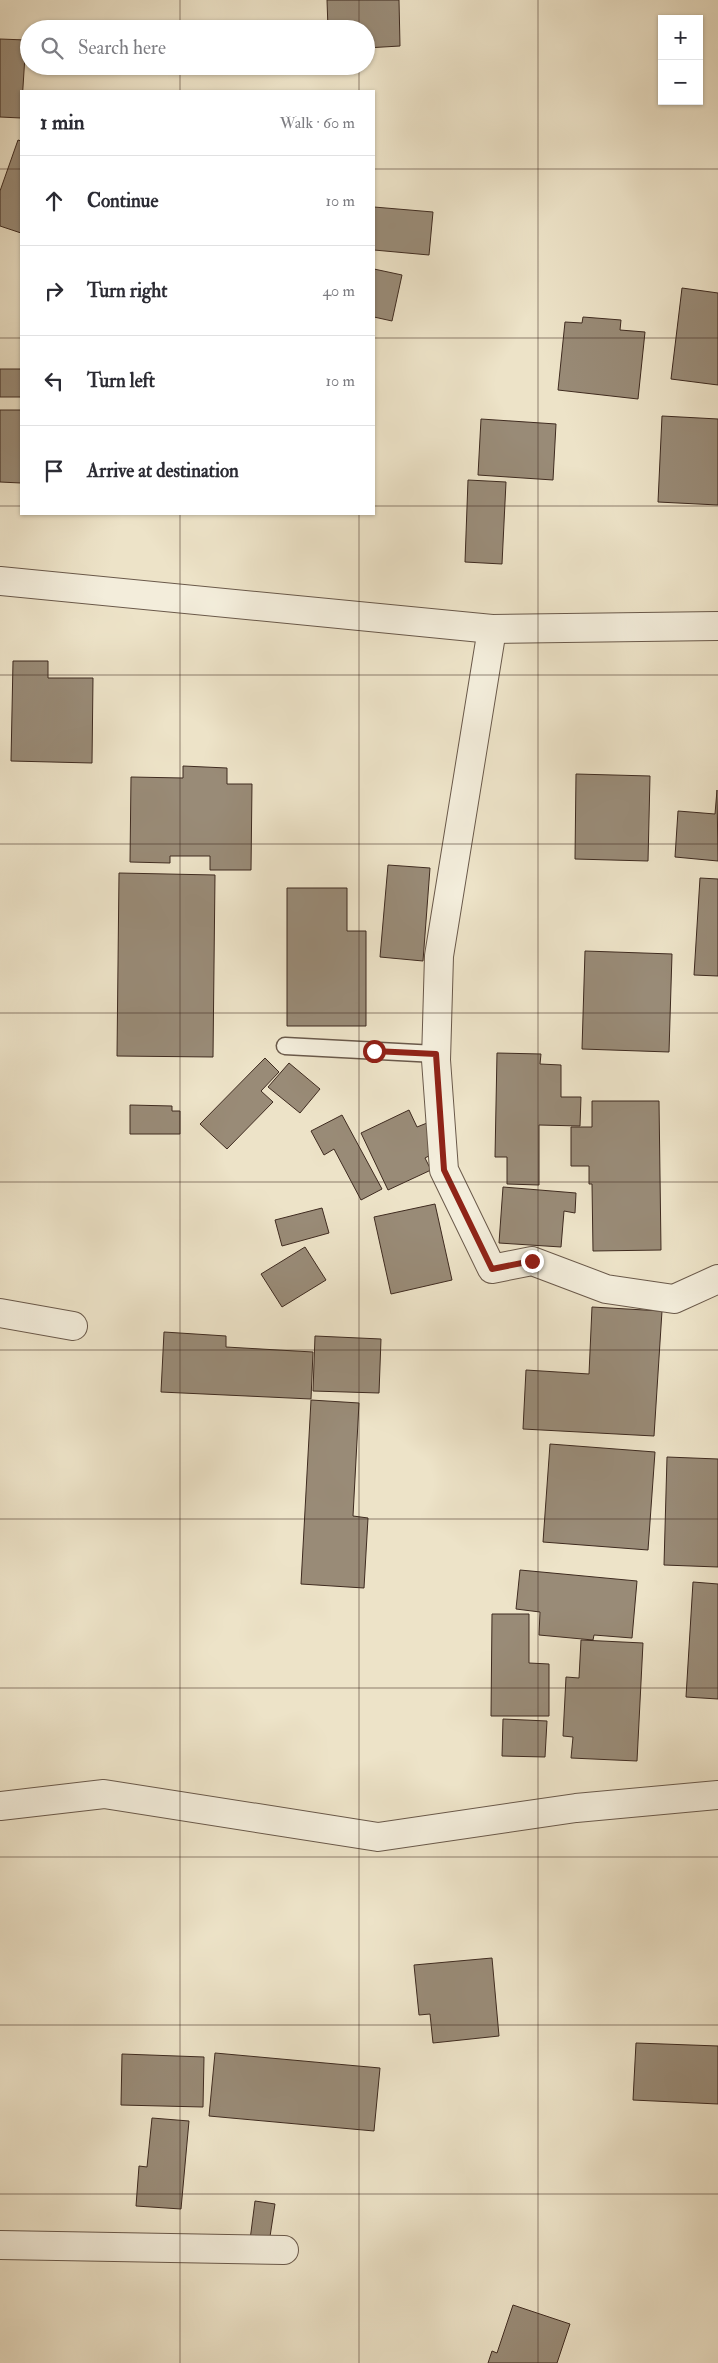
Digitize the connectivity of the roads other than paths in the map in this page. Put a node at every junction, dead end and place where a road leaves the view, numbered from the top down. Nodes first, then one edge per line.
1 (0, 581) edge
2 (718, 626) edge
3 (492, 629) junction
4 (286, 1046) dead end
5 (436, 1054) junction
6 (718, 1279) edge
7 (0, 1313) edge
8 (73, 1326) dead end
9 (718, 1795) edge
10 (0, 1806) edge
11 (0, 2245) edge
12 (284, 2250) dead end

1 - 3 street
2 - 3 street
3 - 5 street
4 - 5 lane
5 - 6 street
7 - 8 street
9 - 10 street
11 - 12 street

